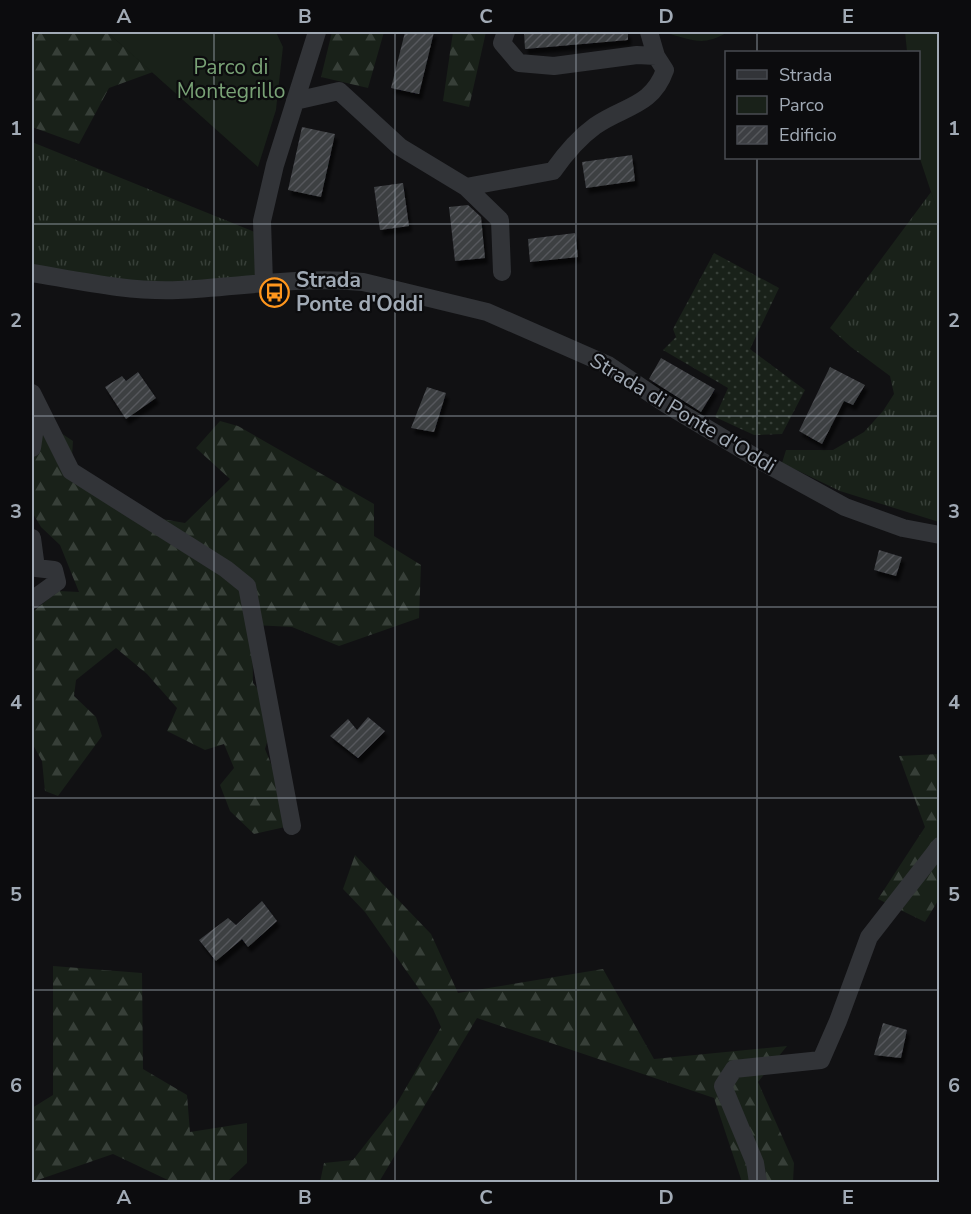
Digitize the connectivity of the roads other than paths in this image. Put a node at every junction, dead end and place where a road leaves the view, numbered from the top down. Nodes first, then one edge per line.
1 (317, 32) edge
2 (506, 32) edge
3 (649, 32) edge
4 (656, 56) junction
5 (295, 101) junction
6 (466, 187) junction
7 (502, 272) dead end
8 (32, 273) edge
9 (264, 283) junction
10 (35, 400) edge
11 (32, 448) edge
12 (939, 535) edge
13 (32, 538) edge
14 (32, 600) edge
15 (292, 826) dead end
16 (939, 846) edge
17 (758, 1182) edge

1 - 5 street
2 - 4 street
3 - 4 street
4 - 6 street
5 - 6 street
5 - 9 street
6 - 7 street
8 - 9 street, Strada di Ponte d'Oddi
9 - 12 street, Strada di Ponte d'Oddi
10 - 11 street
10 - 15 street
13 - 14 street
16 - 17 street

